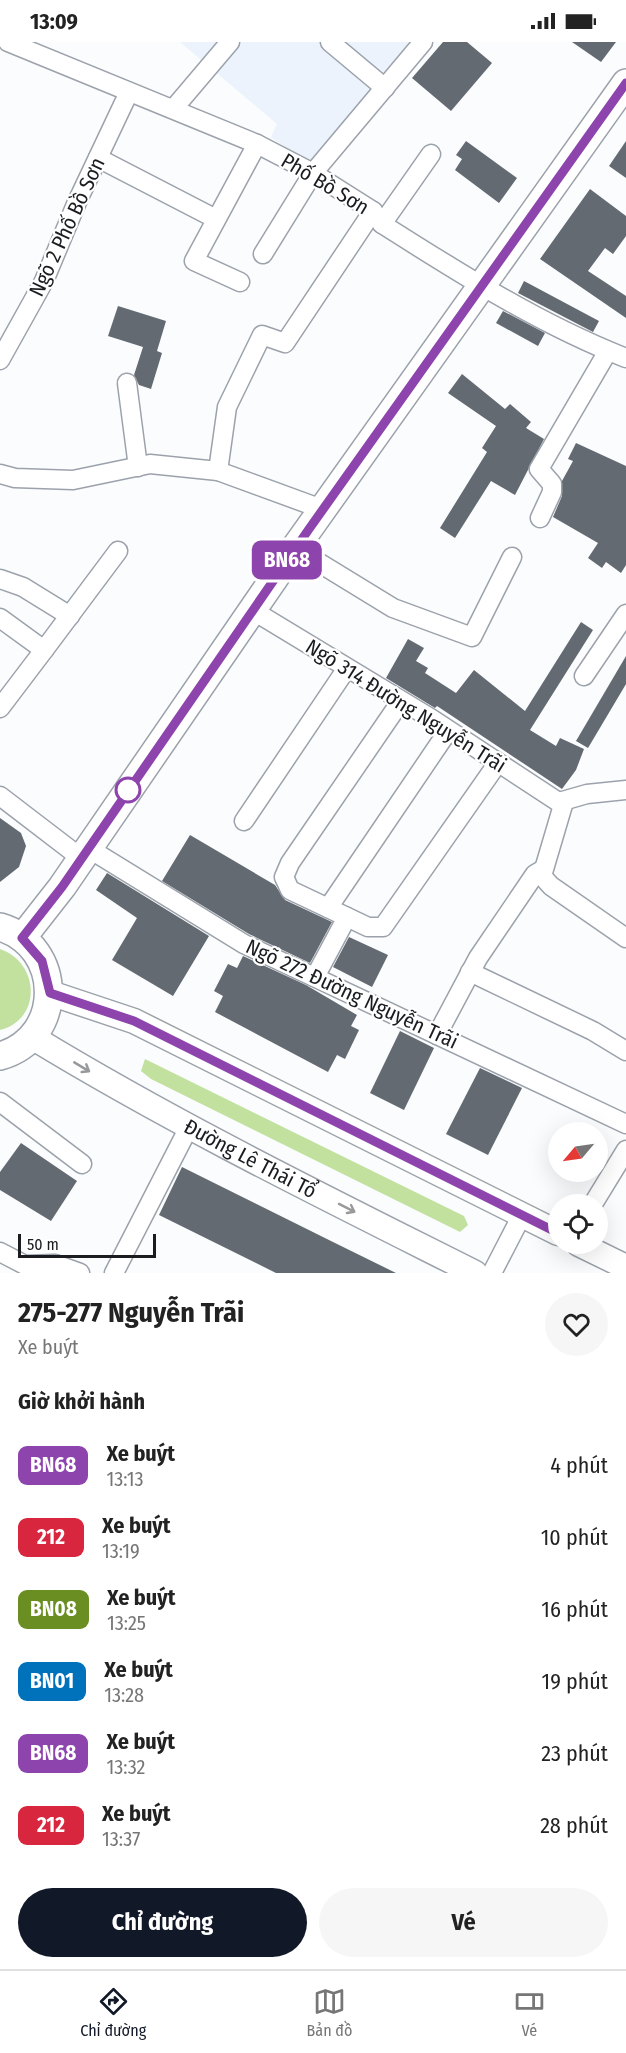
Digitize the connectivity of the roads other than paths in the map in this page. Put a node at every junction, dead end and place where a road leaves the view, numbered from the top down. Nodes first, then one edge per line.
1 (8, 42) edge
2 (230, 42) edge
3 (330, 42) edge
4 (423, 42) edge
5 (37, 47) edge
6 (626, 83) edge
7 (385, 88) junction
8 (129, 92) junction
9 (174, 108) junction
10 (257, 144) junction
11 (431, 154) dead end
12 (98, 158) junction
13 (313, 173) junction
14 (378, 217) junction
15 (216, 219) junction
16 (263, 254) dead end
17 (240, 282) dead end
18 (481, 287) junction
19 (608, 351) junction
20 (626, 358) edge
21 (0, 360) edge
22 (127, 383) dead end
23 (138, 467) junction
24 (218, 471) junction
25 (0, 474) edge
26 (322, 509) junction
27 (540, 518) dead end
28 (295, 548) junction
29 (118, 551) dead end
30 (512, 557) dead end
31 (0, 579) edge
32 (252, 610) junction
33 (626, 614) edge
34 (70, 616) junction
35 (0, 618) edge
36 (44, 650) junction
37 (347, 668) junction
38 (584, 676) dead end
39 (401, 701) junction
40 (0, 708) edge
41 (448, 731) junction
42 (497, 764) junction
43 (626, 790) edge
44 (0, 796) edge
45 (559, 802) junction
46 (244, 821) dead end
47 (85, 853) junction
48 (542, 870) junction
49 (328, 908) junction
50 (347, 917) junction
51 (11, 933) edge
52 (626, 938) edge
53 (470, 972) junction
54 (315, 977) junction
55 (50, 993) junction
56 (437, 1035) junction
57 (32, 1037) junction
58 (626, 1051) edge
59 (0, 1056) edge
60 (0, 1102) edge
61 (626, 1124) edge
62 (189, 1127) junction
63 (626, 1150) edge
64 (82, 1164) dead end
65 (599, 1194) edge
66 (522, 1215) junction
67 (548, 1228) edge
68 (0, 1252) edge
69 (599, 1254) edge
70 (626, 1267) edge
71 (80, 1273) edge
72 (114, 1273) edge
73 (475, 1273) edge
74 (492, 1273) edge

1 - 5 street, Phố Bồ Sơn
2 - 9 street
3 - 7 street
4 - 7 street
5 - 8 street, Phố Bồ Sơn
6 - 18 highway
7 - 13 street
8 - 9 street, Phố Bồ Sơn
8 - 12 street, Ngõ 2 Phố Bồ Sơn
9 - 10 street, Phố Bồ Sơn
10 - 13 street, Phố Bồ Sơn
10 - 15 street
11 - 14 street
12 - 15 street
12 - 21 street, Ngõ 2 Phố Bồ Sơn
13 - 14 street, Phố Bồ Sơn
13 - 16 street
14 - 18 street, Phố Bồ Sơn
14 - 24 street
15 - 17 street
18 - 19 street, Phố Bồ Sơn
18 - 26 highway
19 - 20 street, Phố Bồ Sơn
19 - 27 street
22 - 23 street
23 - 24 street
23 - 25 street
24 - 26 street
26 - 28 highway
28 - 30 street
28 - 32 highway
29 - 34 street
31 - 34 street
32 - 37 street, Ngõ 314 Đường Nguyễn Trãi
32 - 47 highway
33 - 38 street
34 - 36 street
35 - 36 street
36 - 40 street
37 - 39 street, Ngõ 314 Đường Nguyễn Trãi
37 - 46 street
39 - 41 street, Ngõ 314 Đường Nguyễn Trãi
39 - 49 street
41 - 42 street, Ngõ 314 Đường Nguyễn Trãi
41 - 49 street
42 - 45 street, Ngõ 314 Đường Nguyễn Trãi
42 - 50 street
43 - 45 street
44 - 47 street, Ngõ 272 Đường Nguyễn Trãi
45 - 48 street
47 - 51 highway
47 - 54 street, Ngõ 272 Đường Nguyễn Trãi
48 - 52 street
48 - 53 street
49 - 50 street
50 - 54 street
51 - 55 highway
53 - 56 street
53 - 58 street
54 - 56 street, Ngõ 272 Đường Nguyễn Trãi
55 - 57 highway
55 - 66 main road
56 - 61 street, Ngõ 272 Đường Nguyễn Trãi
57 - 59 highway
57 -> 62 main road, Đường Lê Thái Tổ
60 - 64 street
62 - 72 street
62 -> 73 main road, Đường Lê Thái Tổ
63 - 65 street
66 - 67 main road
66 - 74 street
68 - 71 street
69 - 70 main road

